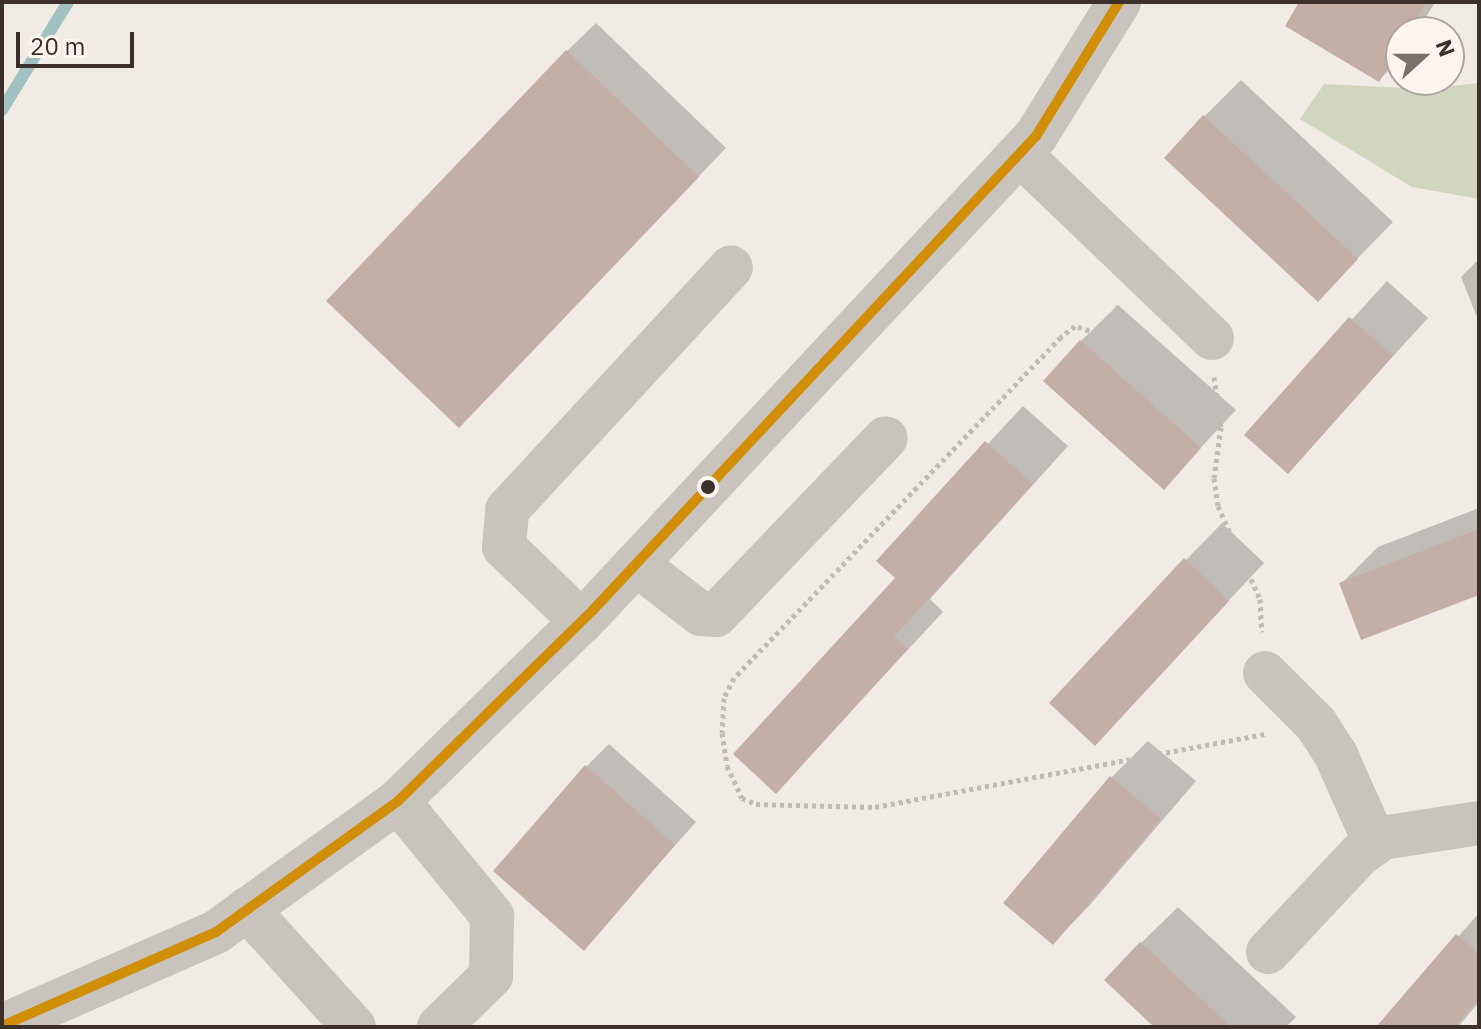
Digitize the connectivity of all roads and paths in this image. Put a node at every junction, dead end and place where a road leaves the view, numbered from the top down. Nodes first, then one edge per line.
1 (1119, 2) edge
2 (1020, 154) junction
3 (731, 267) dead end
4 (1145, 275) junction
5 (1212, 338) joint
6 (886, 438) dead end
7 (636, 564) junction
8 (582, 622) junction
9 (1265, 673) joint
10 (1316, 724) junction
11 (398, 801) junction
12 (1479, 823) edge
13 (1375, 843) junction
14 (247, 909) junction
15 (1268, 952) dead end
16 (2, 1026) edge
17 (354, 1027) edge
18 (439, 1027) edge

1 - 2 street
2 - 4 street
2 - 7 street
3 - 8 street
4 - 5 street
4 - 10 path
5 - 9 path
6 - 7 street
7 - 8 street
8 - 11 street
9 - 10 street
10 - 13 street
11 - 14 street
11 - 18 street
12 - 13 street
13 - 15 street
14 - 16 street
14 - 17 street

